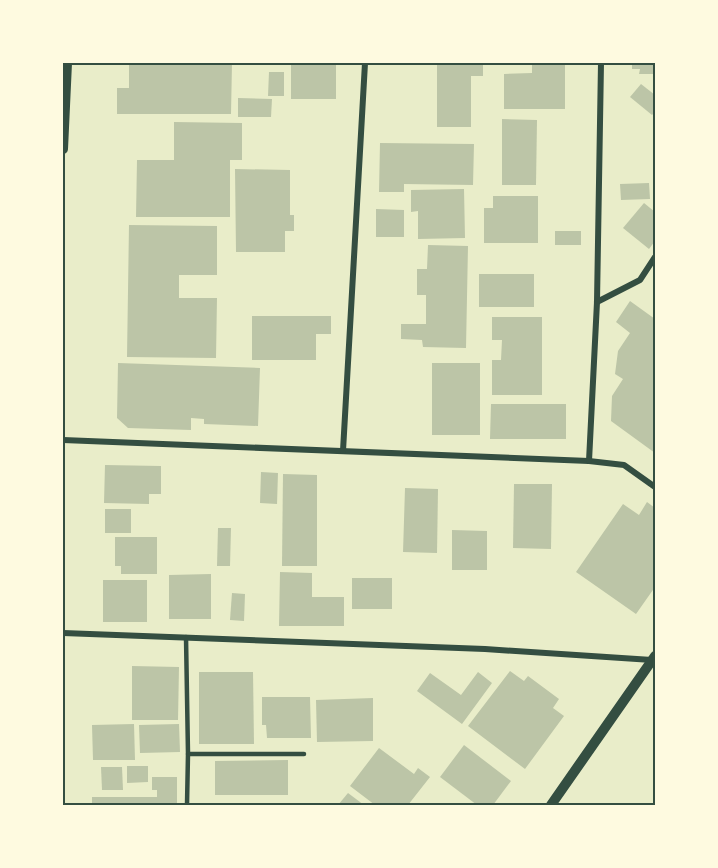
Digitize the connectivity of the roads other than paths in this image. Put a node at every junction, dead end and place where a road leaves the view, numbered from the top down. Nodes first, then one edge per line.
1 (67, 63) edge
2 (364, 63) edge
3 (601, 63) edge
4 (63, 149) edge
5 (655, 257) edge
6 (597, 302) junction
7 (63, 440) edge
8 (343, 451) junction
9 (590, 461) junction
10 (655, 487) edge
11 (63, 633) edge
12 (186, 637) junction
13 (653, 658) edge
14 (188, 754) junction
15 (304, 754) dead end
16 (187, 805) edge
17 (551, 805) edge

1 - 4 street
2 - 8 street
3 - 6 street
5 - 6 street
6 - 9 street
7 - 8 street
8 - 9 street
9 - 10 street
11 - 12 street
12 - 13 street
12 - 14 lane
13 - 17 street
14 - 15 lane
14 - 16 lane

